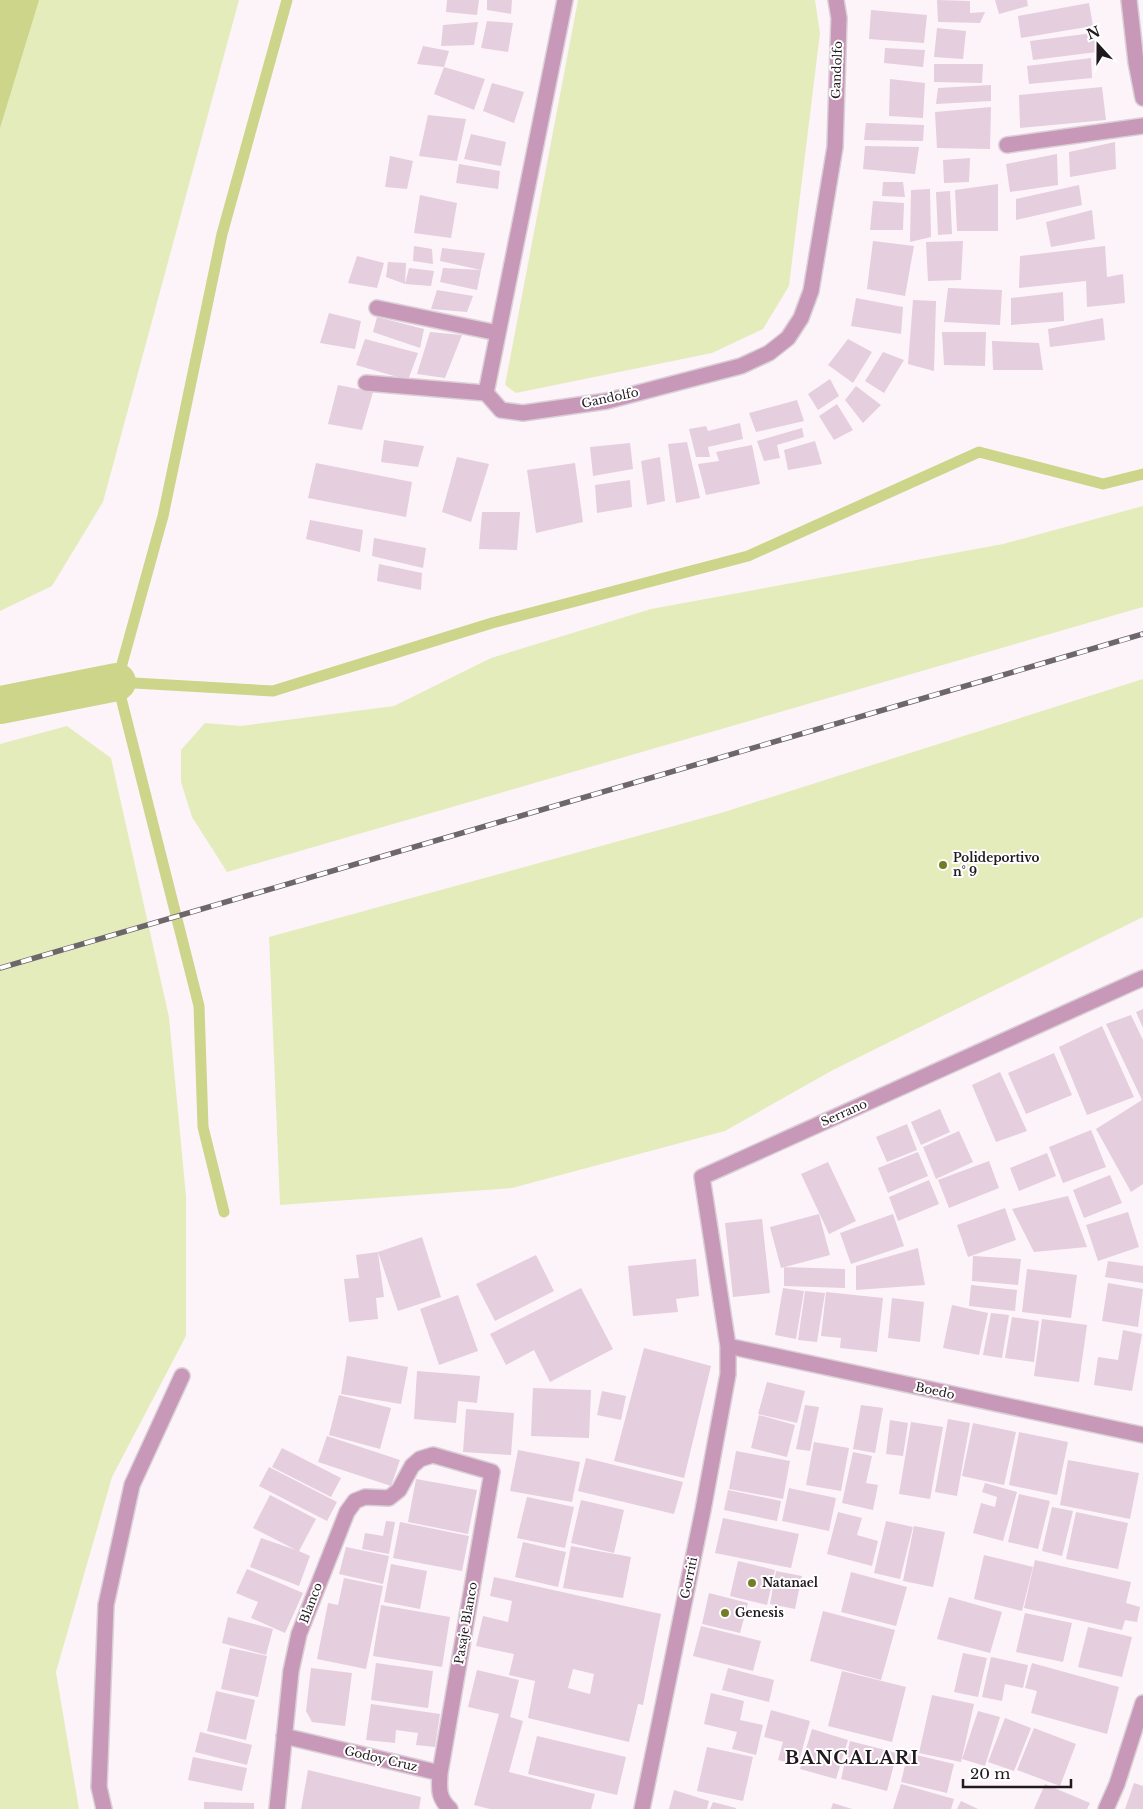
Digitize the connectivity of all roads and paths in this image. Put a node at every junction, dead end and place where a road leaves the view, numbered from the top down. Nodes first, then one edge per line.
1 (565, 0) edge
2 (836, 0) edge
3 (1134, 7) edge
4 (1143, 98) edge
5 (1143, 126) edge
6 (1007, 145) dead end
7 (377, 308) dead end
8 (498, 333) junction
9 (366, 382) dead end
10 (486, 393) junction
11 (1143, 978) edge
12 (728, 1346) junction
13 (182, 1376) dead end
14 (1143, 1435) edge
15 (492, 1472) joint
16 (1143, 1702) edge
17 (284, 1736) junction
18 (440, 1773) junction
19 (104, 1809) edge
20 (277, 1809) edge
21 (450, 1809) edge
22 (642, 1809) edge
23 (1106, 1809) edge

1 - 8 street
2 - 10 street, Gandolfo
3 - 4 street
5 - 6 street
7 - 8 street
8 - 10 street
9 - 10 street
11 - 12 street, Serrano
12 - 14 street, Boedo
12 - 22 street, Gorriti
13 - 19 street
15 - 17 street, Blanco
15 - 18 street, Pasaje Blanco
16 - 23 street
17 - 18 street, Godoy Cruz
17 - 20 street, Blanco
18 - 21 street

